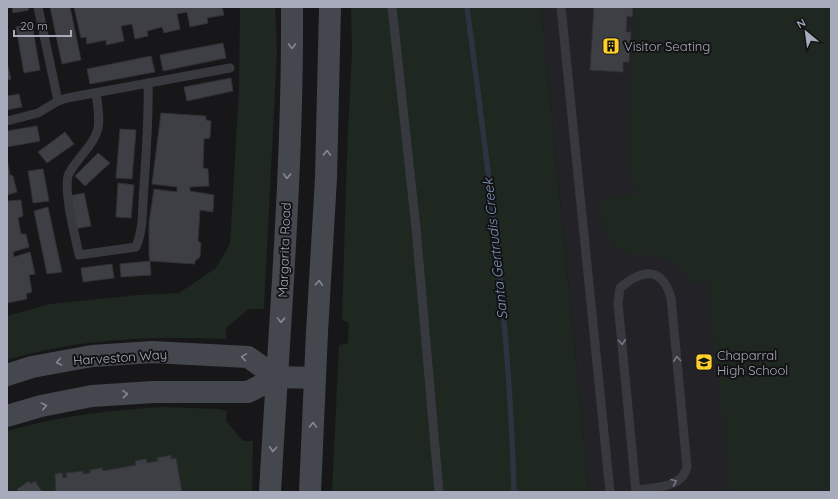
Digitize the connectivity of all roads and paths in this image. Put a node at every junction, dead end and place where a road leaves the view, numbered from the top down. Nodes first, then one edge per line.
1 (38, 7) edge
2 (292, 7) edge
3 (330, 7) edge
4 (392, 7) edge
5 (561, 7) edge
6 (230, 68) dead end
7 (148, 83) junction
8 (96, 93) junction
9 (58, 101) junction
10 (7, 121) edge
11 (7, 375) edge
12 (277, 377) junction
13 (314, 378) junction
14 (7, 416) edge
15 (636, 491) edge
16 (270, 492) edge
17 (310, 492) edge
18 (439, 492) edge
19 (610, 492) edge

1 - 9 lane
2 -> 12 main road, Margarita Road
13 -> 3 main road
4 - 18 lane
5 - 19 lane
6 - 7 lane
7 - 8 lane
7 - 8 lane
8 - 9 lane
9 - 10 lane
12 -> 11 main road, Harveston Way
12 - 13 main road
14 -> 12 main road
12 -> 16 main road, Margarita Road
17 -> 13 main road
15 -> 15 lane

